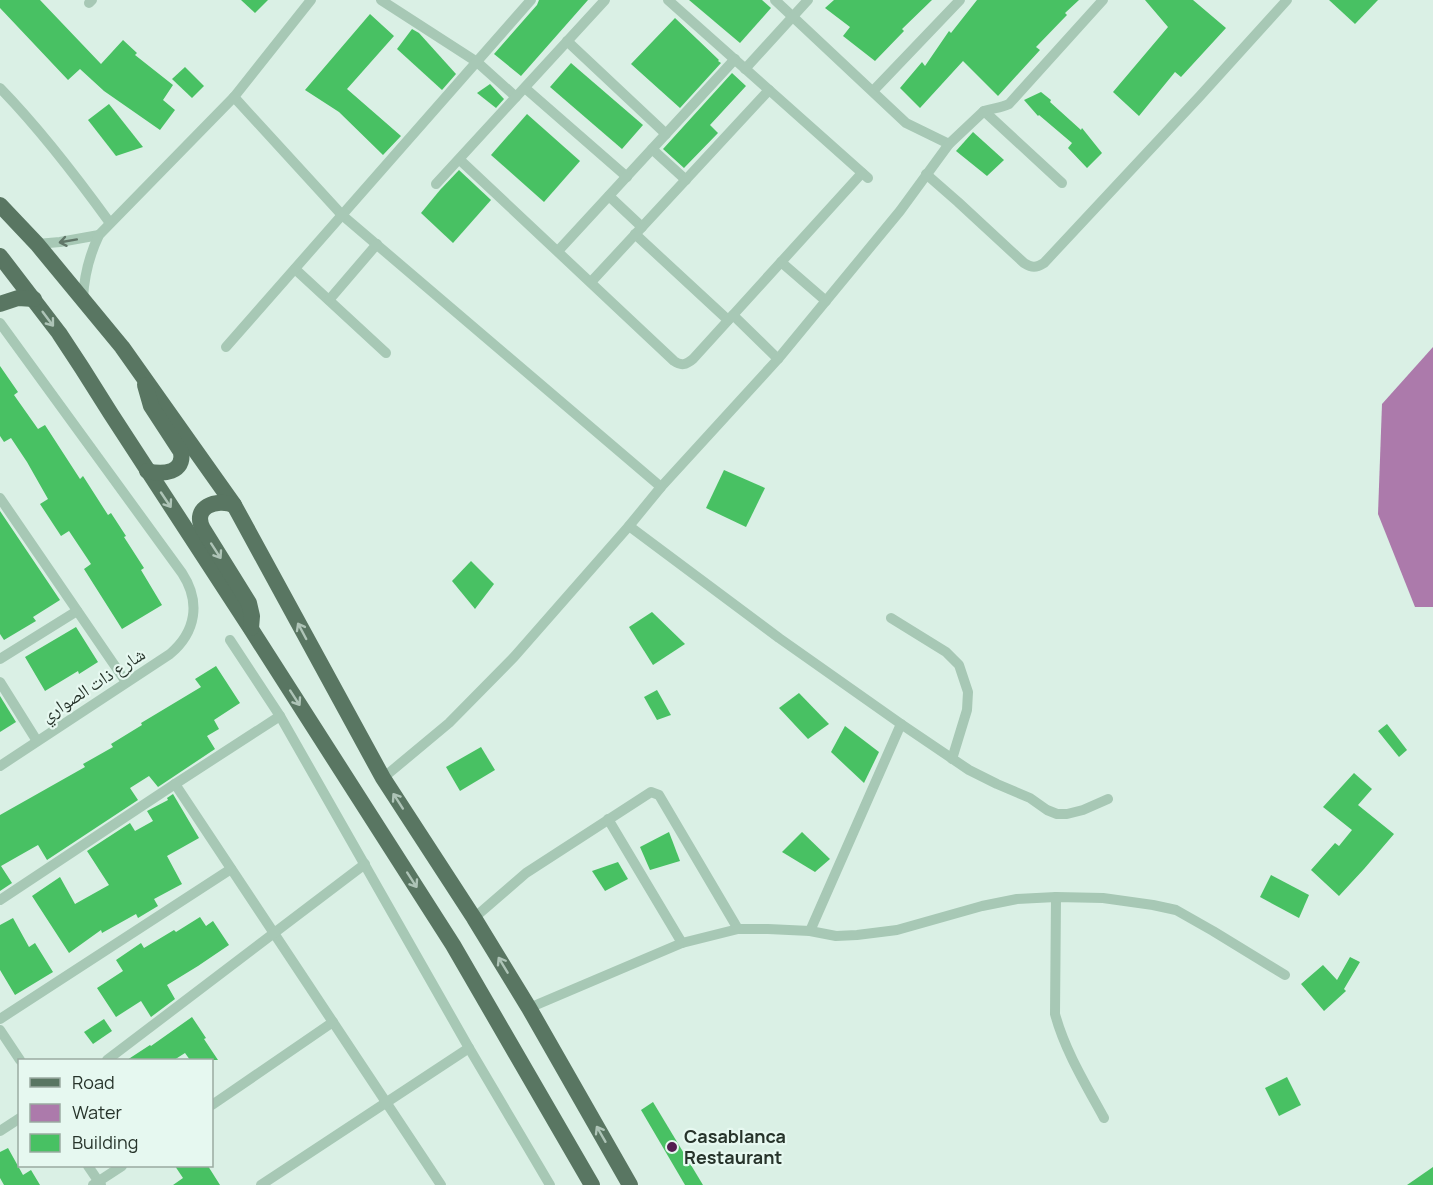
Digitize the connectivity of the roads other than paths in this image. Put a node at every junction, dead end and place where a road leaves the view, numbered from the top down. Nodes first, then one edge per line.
1 (310, 0) edge
2 (381, 0) edge
3 (531, 0) edge
4 (605, 0) edge
5 (668, 0) edge
6 (775, 0) edge
7 (808, 0) edge
8 (960, 0) edge
9 (1103, 0) edge
10 (1287, 0) edge
11 (793, 17) junction
12 (567, 41) junction
13 (735, 59) junction
14 (477, 62) junction
15 (745, 69) junction
16 (0, 88) edge
17 (525, 88) junction
18 (769, 90) junction
19 (873, 91) junction
20 (234, 97) junction
21 (516, 97) junction
22 (984, 111) junction
23 (666, 134) junction
24 (949, 144) junction
25 (652, 149) junction
26 (460, 160) junction
27 (926, 174) junction
28 (627, 177) junction
29 (686, 180) junction
30 (1062, 183) dead end
31 (436, 184) dead end
32 (609, 196) junction
33 (0, 205) edge
34 (342, 215) junction
35 (110, 222) junction
36 (639, 231) junction
37 (99, 234) junction
38 (37, 244) junction
39 (377, 244) junction
40 (558, 251) junction
41 (0, 256) edge
42 (781, 262) junction
43 (295, 268) junction
44 (591, 282) junction
45 (34, 299) junction
46 (84, 299) junction
47 (329, 300) junction
48 (826, 301) junction
49 (0, 304) edge
50 (731, 318) junction
51 (2, 330) edge
52 (226, 347) dead end
53 (386, 354) dead end
54 (778, 359) junction
55 (145, 377) junction
56 (147, 471) junction
57 (661, 487) junction
58 (0, 498) edge
59 (234, 505) junction
60 (629, 526) junction
61 (77, 611) junction
62 (891, 618) dead end
63 (251, 629) junction
64 (230, 640) dead end
65 (0, 659) edge
66 (0, 682) edge
67 (126, 682) junction
68 (280, 716) junction
69 (901, 724) junction
70 (37, 741) junction
71 (952, 759) junction
72 (0, 766) edge
73 (383, 778) junction
74 (175, 784) junction
75 (1108, 799) dead end
76 (608, 819) junction
77 (365, 864) junction
78 (231, 869) junction
79 (1056, 897) junction
80 (0, 900) edge
81 (474, 918) junction
82 (738, 929) junction
83 (810, 931) junction
84 (274, 933) junction
85 (682, 942) junction
86 (1285, 975) dead end
87 (529, 1008) junction
88 (0, 1019) edge
89 (333, 1022) junction
90 (0, 1030) edge
91 (469, 1048) junction
92 (19, 1059) edge
93 (114, 1059) edge
94 (386, 1102) junction
95 (213, 1104) edge
96 (1104, 1118) dead end
97 (18, 1119) edge
98 (0, 1131) edge
99 (89, 1167) edge
100 (121, 1167) edge
101 (98, 1184) edge
102 (261, 1185) edge
103 (441, 1185) edge
104 (550, 1185) edge
105 (592, 1185) edge
106 (630, 1185) edge

1 - 20 street
2 - 14 street
3 - 14 street
4 - 12 street
5 - 13 street
6 - 11 street
7 - 11 street
8 - 19 street
9 - 22 street
10 - 27 street
11 - 15 street
11 - 19 street
12 - 17 street
12 - 23 street
13 - 15 street
13 - 23 street
14 - 21 street
14 - 34 street
15 - 18 street
16 - 35 street
17 - 21 street
17 - 28 street
18 - 29 street
18 - 42 street
19 - 24 street
20 - 34 street
20 - 35 street
21 - 26 street
22 - 24 street
22 - 30 street
23 - 25 street
24 - 27 street
25 - 28 street
25 - 29 street
26 - 31 street
26 - 40 street
27 - 48 street
28 - 32 street
29 - 36 street
32 - 36 street
32 - 40 street
33 - 38 main road
34 - 39 street
34 - 43 street
35 - 37 street
36 - 44 street
36 - 50 street
37 -> 38 street
37 - 46 street
38 - 46 main road
39 - 47 street
39 - 57 street
40 - 44 street
41 - 45 main road
42 - 48 street
42 - 50 street
43 - 47 street
43 - 52 street
44 - 50 street
45 - 49 main road
45 -> 56 main road
46 - 55 main road
47 - 53 street
48 - 54 street
50 - 54 street
51 - 67 street, شارع ذات الصواري
54 - 57 street
55 - 56 main road
55 - 59 main road
56 -> 63 main road
57 - 60 street
58 - 61 street
59 -> 63 main road
73 -> 59 main road
60 - 69 street
60 - 73 street
61 - 65 street
61 - 67 street
62 - 71 street
63 -> 105 main road
64 - 68 street
66 - 70 street
67 - 70 street, شارع ذات الصواري
68 - 74 street
68 - 77 street
69 - 71 street
69 - 83 street
70 - 72 street, شارع ذات الصواري
71 - 75 street
81 -> 73 main road
74 - 78 street
74 - 80 street
76 - 81 street
76 - 82 street
76 - 85 street
77 - 84 street
77 - 91 street
78 - 84 street
78 - 88 street
79 - 83 street
79 - 86 street
79 - 96 street
87 -> 81 main road
82 - 83 street
82 - 85 street
84 - 89 street
84 - 93 street
85 - 87 street
106 -> 87 main road
89 - 94 street
89 - 95 street
90 - 92 street
91 - 94 street
91 - 104 street
94 - 102 street
94 - 103 street
97 - 98 street
99 - 101 street
100 - 101 street

